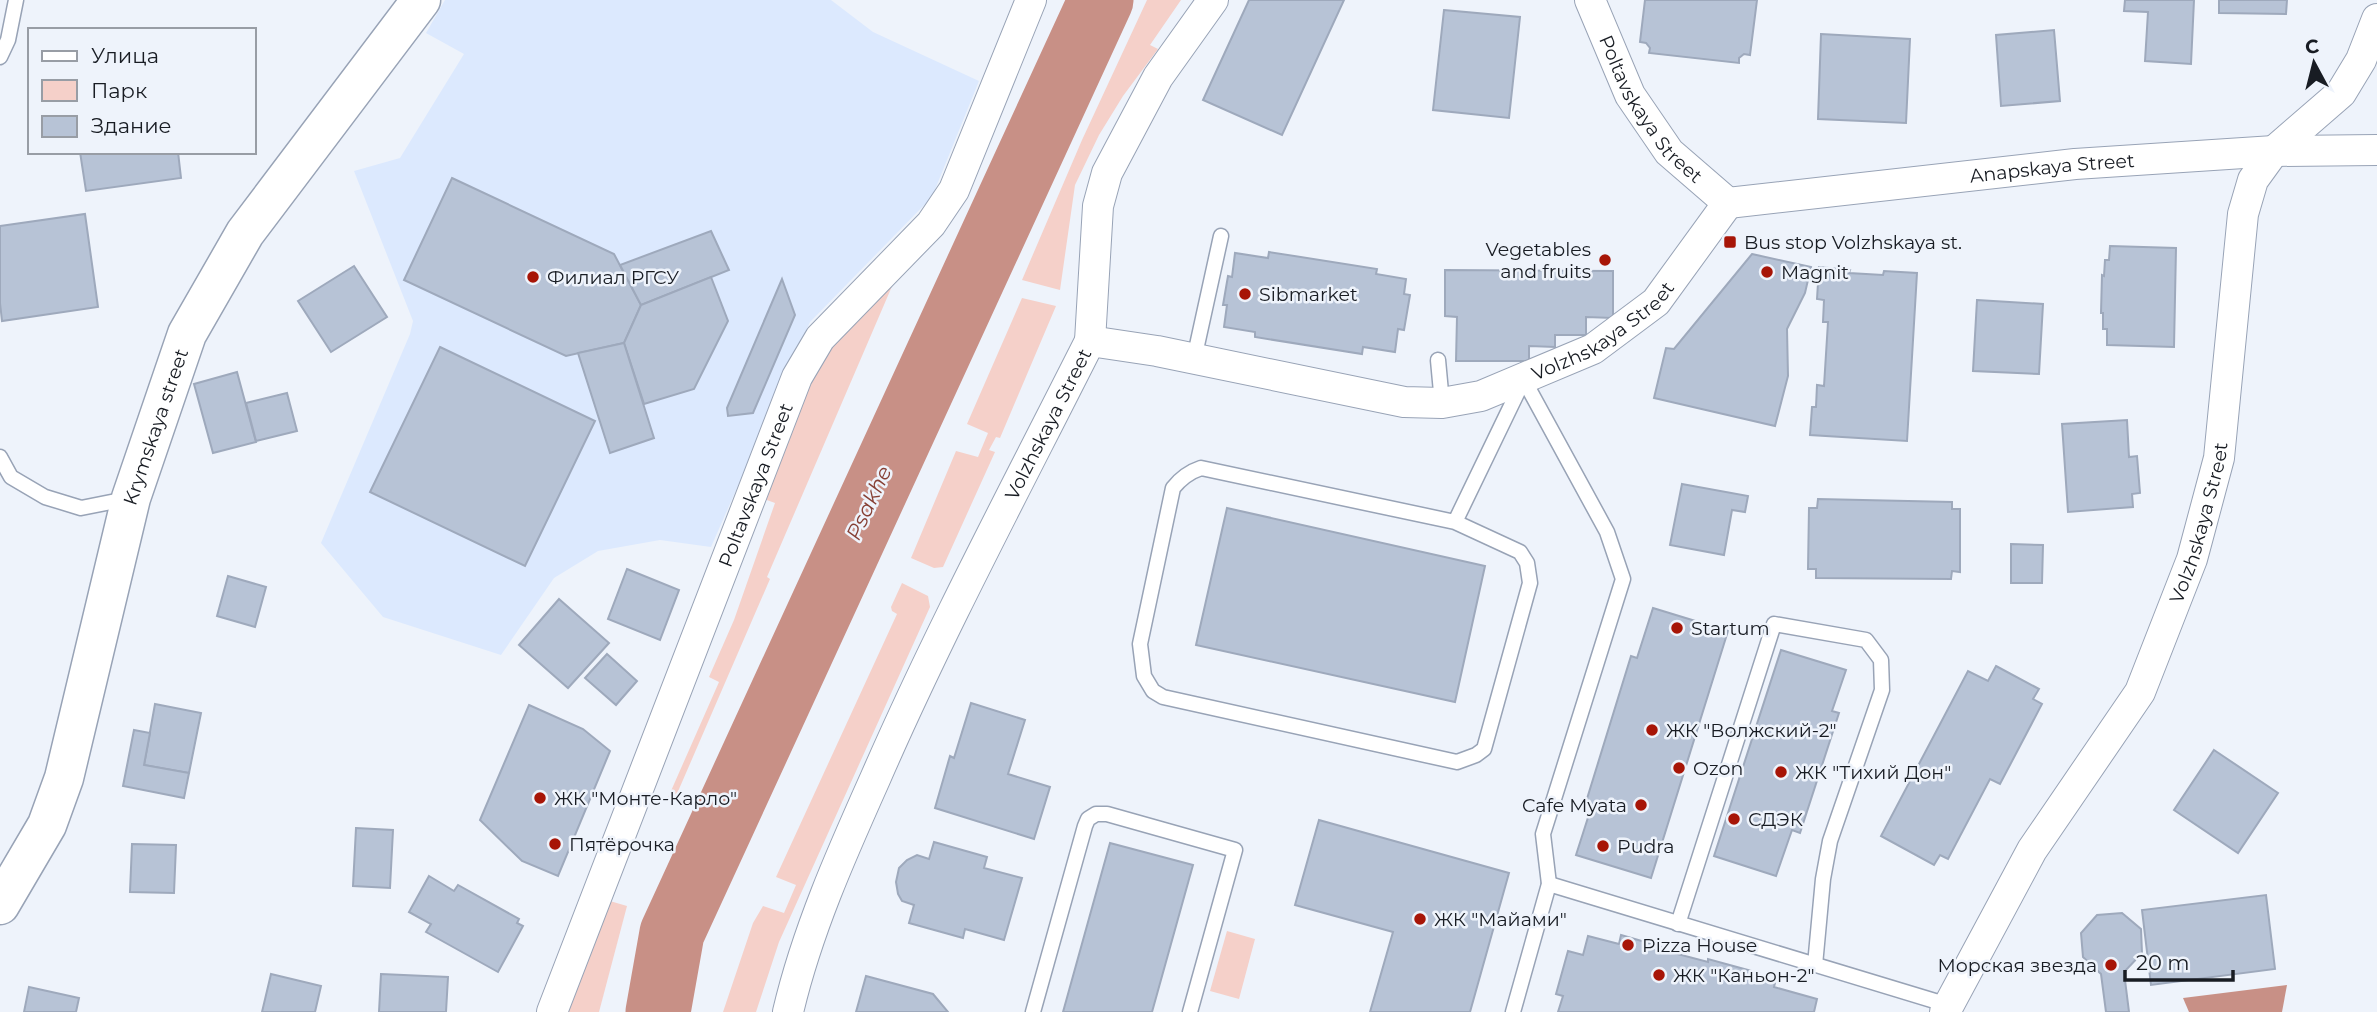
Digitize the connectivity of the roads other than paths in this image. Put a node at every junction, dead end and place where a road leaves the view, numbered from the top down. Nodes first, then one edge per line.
1 (16, 0) edge
2 (421, 0) edge
3 (1031, 0) edge
4 (1213, 0) edge
5 (1590, 0) edge
6 (2377, 19) edge
7 (0, 57) edge
8 (2377, 150) edge
9 (2274, 151) junction
10 (1728, 203) junction
11 (1221, 236) dead end
12 (1090, 341) junction
13 (1194, 359) junction
14 (1438, 360) dead end
15 (1524, 380) junction
16 (1441, 402) junction
17 (0, 457) edge
18 (131, 498) junction
19 (1455, 522) junction
20 (1549, 884) junction
21 (0, 905) edge
22 (1678, 923) junction
23 (1815, 965) junction
24 (1946, 1009) edge
25 (552, 1012) edge
26 (788, 1012) edge
27 (1033, 1012) edge
28 (1190, 1012) edge
29 (1513, 1012) edge

1 - 7 lane
2 - 18 street, Krymskaya street
3 - 25 street, Poltavskaya Street
4 - 12 street
5 - 10 street, Poltavskaya Street
6 - 9 street, Volzhskaya Street
8 - 9 street, Anapskaya Street
9 - 10 street, Anapskaya Street
9 - 24 street, Volzhskaya Street
10 - 15 street, Volzhskaya Street
11 - 13 lane
12 - 13 street, Volzhskaya Street
12 - 26 street, Volzhskaya Street
13 - 16 street, Volzhskaya Street
14 - 16 lane
15 - 16 street, Volzhskaya Street
15 - 19 lane
15 - 20 lane
17 - 18 lane
18 - 21 street, Krymskaya street
19 - 19 lane
20 - 22 lane
20 - 29 lane
22 - 23 lane
22 - 23 lane
23 - 24 lane
27 - 28 lane

